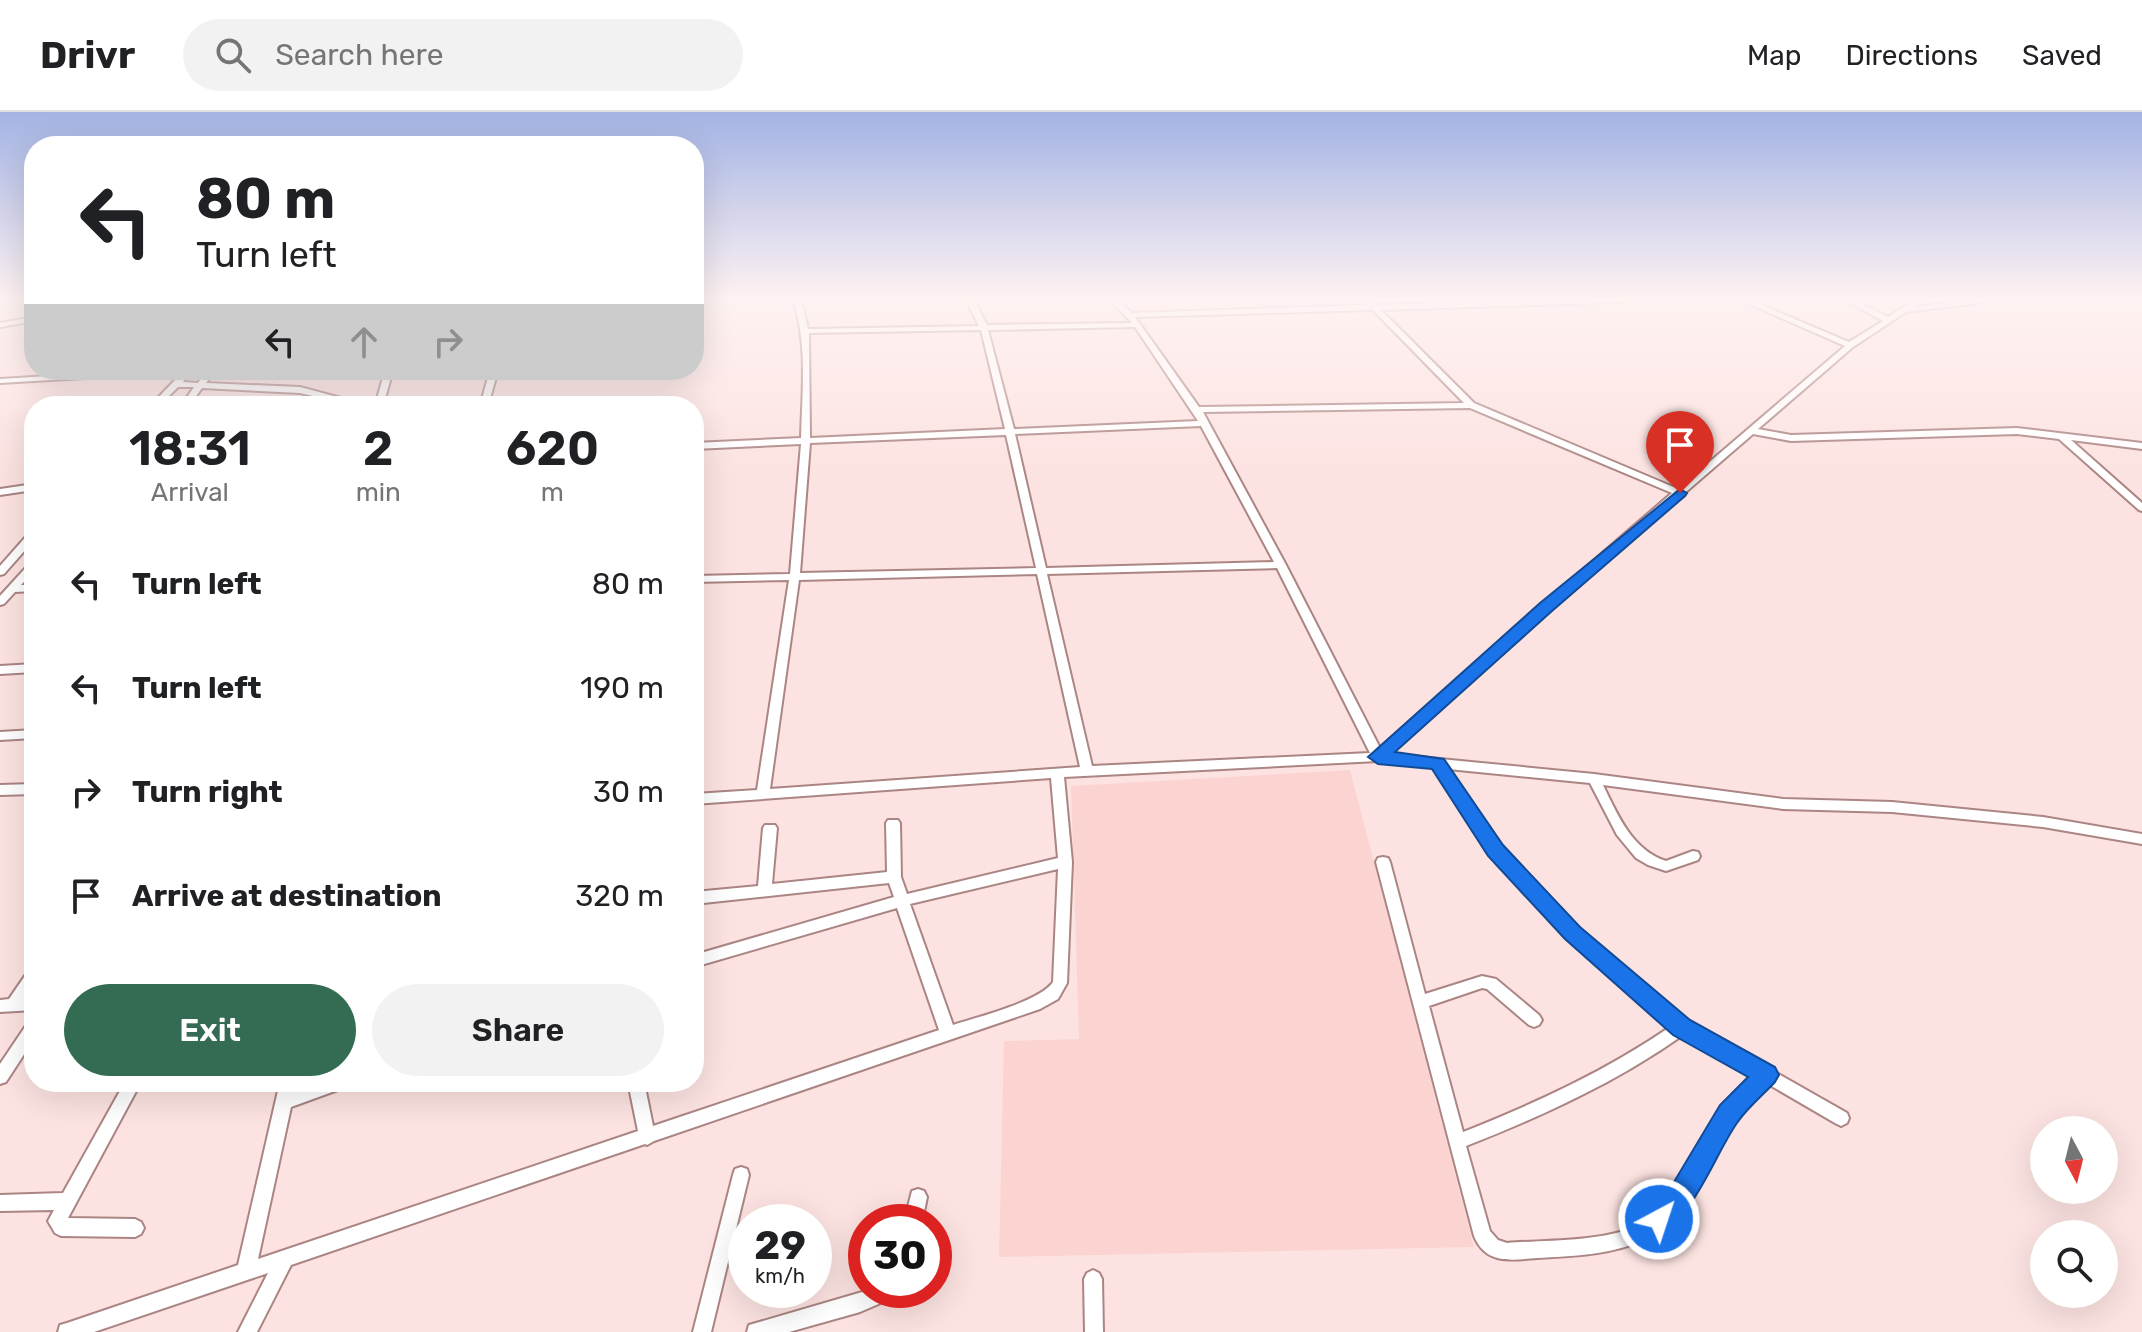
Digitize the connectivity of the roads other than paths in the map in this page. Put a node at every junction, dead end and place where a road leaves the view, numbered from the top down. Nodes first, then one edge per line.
1 (806, 357) edge
2 (991, 357) edge
3 (1159, 357) edge
4 (1425, 357) edge
5 (1837, 357) edge
6 (23, 380) edge
7 (180, 380) edge
8 (205, 380) edge
9 (4, 381) edge
10 (177, 384) junction
11 (202, 384) junction
12 (0, 391) edge
13 (164, 396) edge
14 (193, 396) edge
15 (325, 396) edge
16 (1471, 405) junction
17 (1197, 410) junction
18 (1204, 423) junction
19 (1753, 431) junction
20 (1010, 432) junction
21 (2063, 438) junction
22 (806, 441) junction
23 (704, 446) edge
24 (2142, 446) edge
25 (24, 488) edge
26 (0, 492) edge
27 (1680, 493) junction
28 (2142, 508) edge
29 (24, 545) edge
30 (1281, 565) junction
31 (0, 572) edge
32 (1041, 573) junction
33 (24, 576) edge
34 (796, 576) junction
35 (704, 579) edge
36 (24, 588) edge
37 (13, 589) junction
38 (0, 602) edge
39 (24, 669) edge
40 (0, 670) edge
41 (24, 735) edge
42 (0, 736) edge
43 (1378, 757) junction
44 (1438, 763) junction
45 (1087, 771) junction
46 (1057, 774) junction
47 (1594, 779) junction
48 (24, 789) edge
49 (0, 790) edge
50 (763, 794) junction
51 (704, 798) edge
52 (893, 823) dead end
53 (770, 828) dead end
54 (2142, 839) edge
55 (1693, 856) dead end
56 (1065, 862) junction
57 (1383, 862) dead end
58 (894, 877) junction
59 (764, 891) junction
60 (704, 897) edge
61 (901, 901) junction
62 (704, 958) edge
63 (24, 986) edge
64 (1421, 1002) junction
65 (7, 1006) edge
66 (1534, 1020) dead end
67 (1682, 1027) junction
68 (948, 1034) junction
69 (24, 1041) edge
70 (1767, 1075) junction
71 (0, 1077) edge
72 (127, 1092) edge
73 (286, 1092) edge
74 (312, 1092) edge
75 (638, 1092) edge
76 (284, 1102) junction
77 (1841, 1118) dead end
78 (647, 1137) junction
79 (1457, 1142) junction
80 (741, 1175) dead end
81 (918, 1197) dead end
82 (65, 1201) junction
83 (0, 1203) edge
84 (917, 1204) edge
85 (135, 1228) dead end
86 (285, 1258) junction
87 (246, 1271) junction
88 (1093, 1279) dead end
89 (848, 1306) edge
90 (67, 1332) edge
91 (247, 1332) edge
92 (702, 1332) edge
93 (756, 1332) edge
94 (1094, 1332) edge

1 - 22 street
2 - 20 street
3 - 17 street
4 - 16 street
5 - 19 street
6 - 9 street
7 - 10 street
8 - 11 street
9 - 12 street
10 - 11 street
10 - 13 street
11 - 14 street
11 - 15 street
16 - 17 street
16 - 27 street
17 - 18 street
18 - 20 street
18 - 30 street
19 - 21 street
19 - 27 street
20 - 22 street
20 - 32 street
21 - 24 street
21 - 28 street
22 - 23 street
22 - 34 street
25 - 26 street
27 - 43 street
29 - 31 street
30 - 32 street
30 - 43 street
32 - 34 street
32 - 45 street
33 - 37 street
34 - 35 street
34 - 50 street
36 - 37 street
37 - 38 street
39 - 40 street
41 - 42 street
43 - 44 street
43 - 45 street
44 - 47 street
44 - 67 street
45 - 46 street
46 - 50 street
46 - 56 street
47 - 54 street
47 - 55 street
48 - 49 street
50 - 51 street
52 - 58 street
53 - 59 street
56 - 61 street
56 - 68 street
57 - 64 street
58 - 59 street
58 - 61 street
59 - 60 street
61 - 62 street
61 - 68 street
63 - 65 street
64 - 66 street
64 - 79 street
67 - 70 street
67 - 79 street
68 - 78 street
69 - 71 street
70 - 77 street
70 - 79 street
72 - 82 street
73 - 76 street
74 - 76 street
75 - 78 street
76 - 87 street
78 - 86 street
80 - 92 street
81 - 84 street
82 - 83 street
82 - 85 street
86 - 87 street
86 - 91 street
87 - 90 street
88 - 94 street
89 - 93 street

